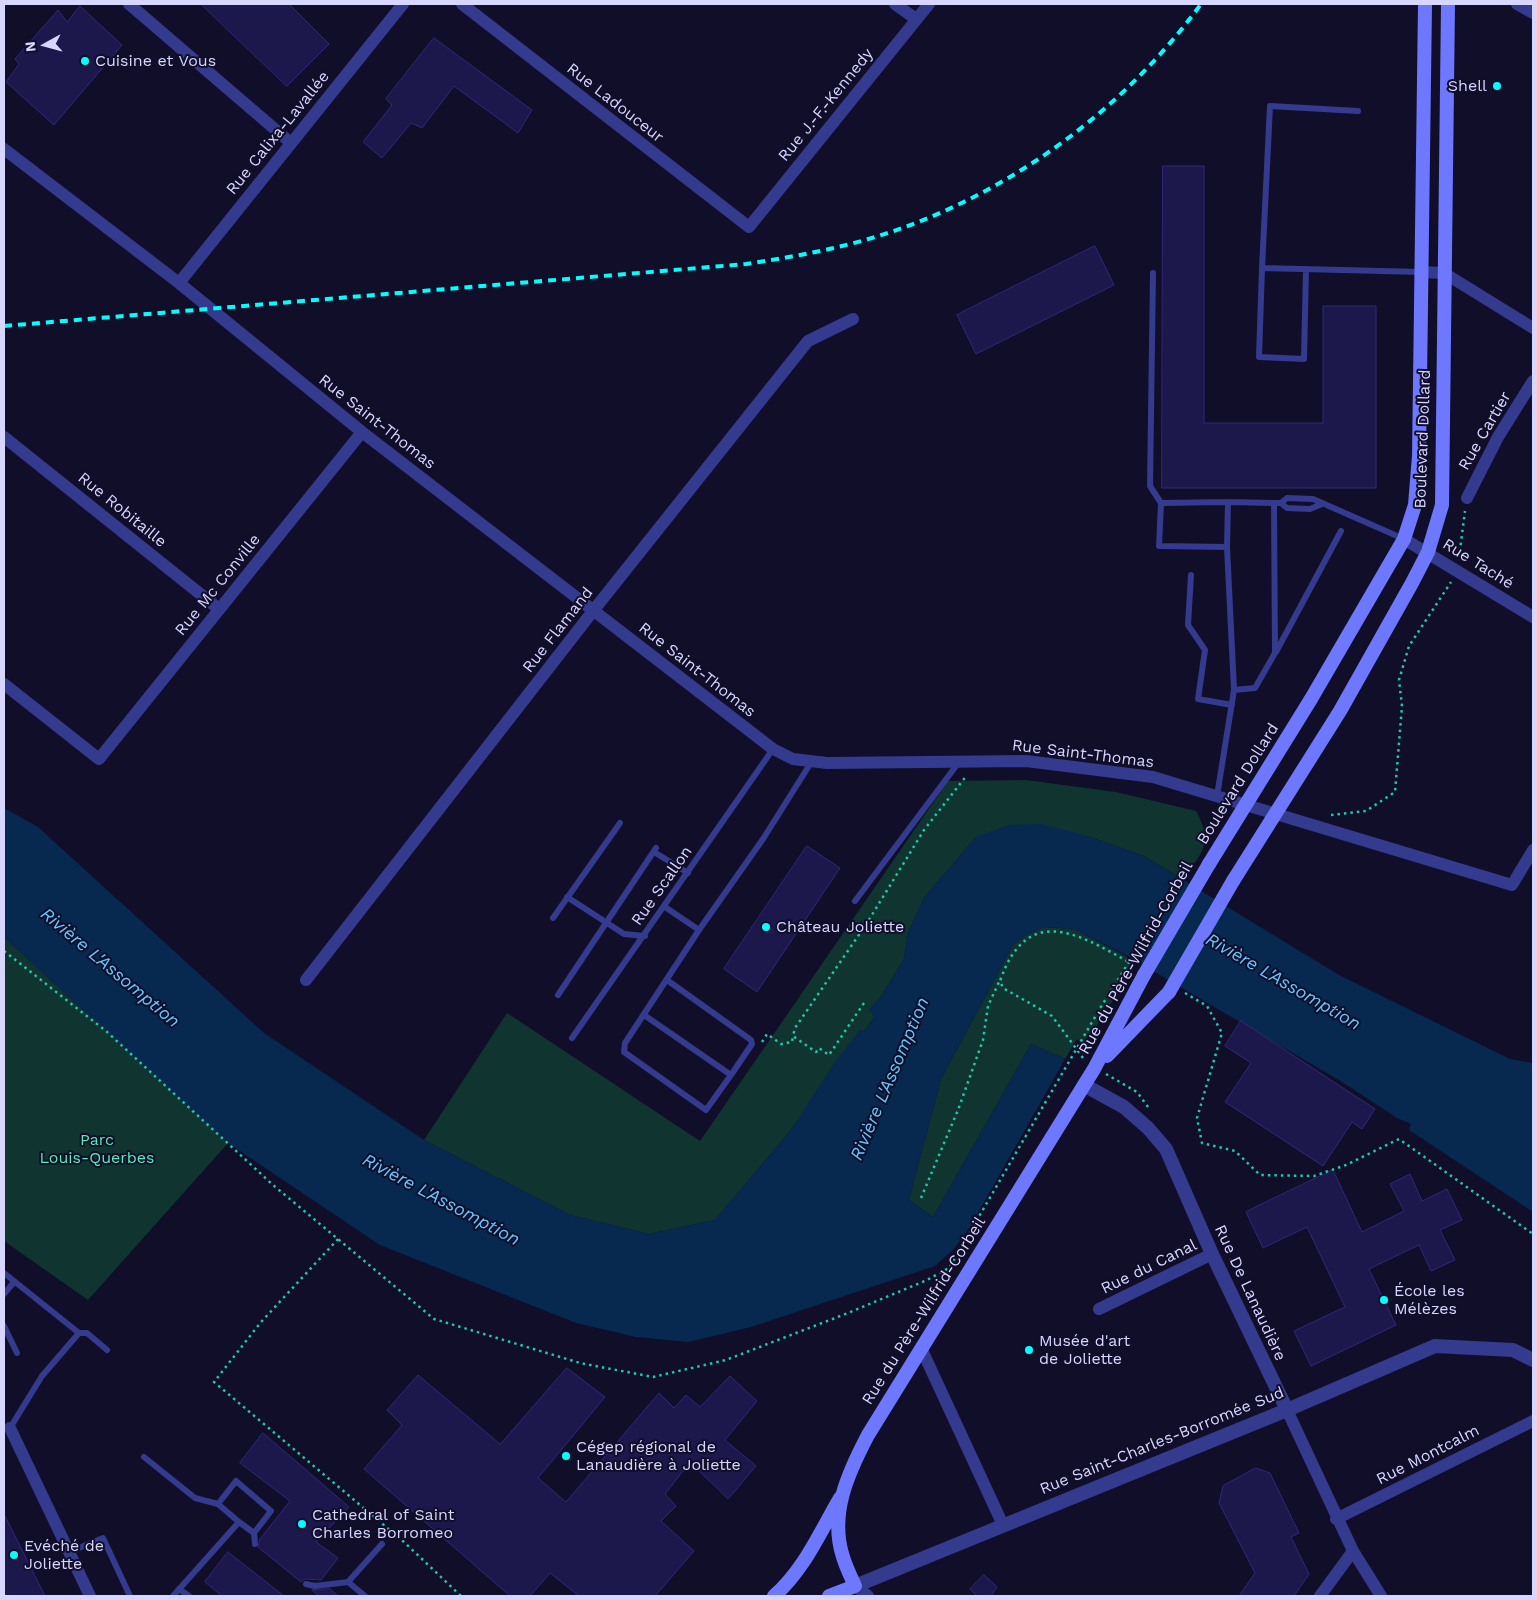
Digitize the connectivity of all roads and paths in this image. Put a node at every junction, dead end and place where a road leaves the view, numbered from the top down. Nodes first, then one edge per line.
1 (129, 4) edge
2 (403, 4) edge
3 (462, 4) edge
4 (895, 4) edge
5 (929, 4) edge
6 (1426, 4) edge
7 (1448, 4) edge
8 (1518, 4) edge
9 (1533, 13) edge
10 (916, 20) junction
11 (1358, 111) dead end
12 (291, 143) junction
13 (4, 149) edge
14 (749, 227) joint
15 (1262, 268) junction
16 (1306, 269) junction
17 (1152, 272) dead end
18 (1421, 272) junction
19 (1444, 273) junction
20 (180, 283) junction
21 (853, 319) dead end
22 (1533, 328) edge
23 (1533, 381) edge
24 (362, 432) junction
25 (4, 437) edge
26 (1467, 498) joint
27 (1228, 502) junction
28 (1161, 503) junction
29 (1278, 503) junction
30 (1322, 504) junction
31 (1341, 531) dead end
32 (1404, 539) junction
33 (1227, 547) junction
34 (1428, 552) junction
35 (1458, 570) junction
36 (1191, 575) dead end
37 (219, 609) junction
38 (593, 611) junction
39 (1533, 617) edge
40 (1275, 653) junction
41 (4, 684) edge
42 (1234, 690) junction
43 (1232, 705) junction
44 (773, 749) junction
45 (812, 761) junction
46 (958, 762) junction
47 (977, 762) junction
48 (1216, 798) junction
49 (1244, 806) junction
50 (1276, 815) junction
51 (1324, 815) dead end
52 (620, 823) dead end
53 (1533, 850) edge
54 (1209, 864) joint
55 (688, 874) junction
56 (1233, 881) joint
57 (567, 897) junction
58 (854, 900) dead end
59 (665, 907) junction
60 (553, 918) dead end
61 (605, 922) junction
62 (699, 930) junction
63 (645, 936) junction
64 (4, 951) edge
65 (1129, 962) junction
66 (1141, 971) junction
67 (306, 980) dead end
68 (667, 980) junction
69 (1000, 981) junction
70 (1174, 991) junction
71 (558, 996) dead end
72 (864, 1003) dead end
73 (644, 1015) junction
74 (793, 1036) junction
75 (572, 1038) dead end
76 (751, 1040) junction
77 (1077, 1052) junction
78 (1094, 1069) junction
79 (731, 1075) junction
80 (1084, 1086) junction
81 (921, 1198) dead end
82 (1533, 1234) edge
83 (338, 1239) junction
84 (1212, 1254) junction
85 (4, 1273) edge
86 (14, 1282) junction
87 (4, 1294) edge
88 (1099, 1309) dead end
89 (4, 1326) edge
90 (79, 1333) junction
91 (921, 1348) junction
92 (107, 1350) dead end
93 (17, 1353) dead end
94 (1533, 1360) edge
95 (1287, 1410) junction
96 (1533, 1420) edge
97 (7, 1428) edge
98 (144, 1457) dead end
99 (841, 1495) junction
100 (218, 1504) junction
101 (1336, 1519) junction
102 (240, 1522) junction
103 (1003, 1525) junction
104 (254, 1533) junction
105 (255, 1544) dead end
106 (382, 1544) dead end
107 (1353, 1551) junction
108 (69, 1552) junction
109 (348, 1582) junction
110 (306, 1584) dead end
111 (855, 1586) junction
112 (179, 1589) junction
113 (90, 1596) edge
114 (130, 1596) edge
115 (173, 1596) edge
116 (189, 1596) edge
117 (365, 1596) edge
118 (461, 1596) edge
119 (774, 1596) edge
120 (829, 1596) edge
121 (868, 1596) edge
122 (1320, 1596) edge
123 (1382, 1596) edge

1 - 12 street
2 - 12 street, Rue Calixa-Lavallée
3 - 14 street, Rue Ladouceur
4 - 10 street
5 - 10 street, Rue J.-F.-Kennedy
6 - 18 main road, Boulevard Dollard
7 - 19 main road, Boulevard Dollard
8 - 9 street
10 - 14 street, Rue J.-F.-Kennedy
11 - 15 lane
12 - 20 street, Rue Calixa-Lavallée
13 - 20 street, Rue Saint-Thomas
15 - 16 lane
15 - 16 lane
16 - 18 lane
17 - 28 lane
18 - 19 street
18 - 32 main road, Boulevard Dollard
19 - 22 street
19 - 34 main road, Boulevard Dollard
20 - 24 street, Rue Saint-Thomas
21 - 38 street, Rue Flamand
23 - 26 street, Rue Cartier
24 - 37 street, Rue Mc Conville
24 - 38 street, Rue Saint-Thomas
25 - 37 street, Rue Robitaille
26 - 35 path
27 - 28 lane
27 - 29 lane
27 - 33 lane
28 - 33 lane
29 - 30 lane
29 - 30 lane
29 - 40 lane
30 - 32 lane
31 - 40 lane
32 - 34 street, Rue Taché
32 - 49 main road, Boulevard Dollard
33 - 42 lane
34 - 35 street, Rue Taché
34 - 50 main road, Boulevard Dollard
35 - 39 street, Rue Taché
35 - 51 path
36 - 43 lane
37 - 41 street, Rue Mc Conville
38 - 44 street, Rue Saint-Thomas
38 - 67 street, Rue Flamand
40 - 42 lane
42 - 43 lane
43 - 48 lane
44 - 45 street, Rue Saint-Thomas
44 - 55 lane, Rue Scallon
45 - 46 street, Rue Saint-Thomas
45 - 62 lane
46 - 47 street, Rue Saint-Thomas
46 - 58 lane
47 - 48 street, Rue Saint-Thomas
47 - 74 path
48 - 49 street, Rue Saint-Thomas
49 - 50 street, Rue Saint-Thomas
49 - 54 main road, Boulevard Dollard
50 - 53 street, Rue Saint-Thomas
50 - 56 main road, Boulevard Dollard
52 - 57 lane
54 - 66 main road, Rue du Père-Wilfrid-Corbeil, bridge
55 - 59 lane, Rue Scallon
55 - 61 lane
56 - 70 main road, Rue du Père-Wilfrid-Corbeil, bridge
57 - 60 lane
57 - 61 lane
59 - 62 lane
59 - 63 lane, Rue Scallon
61 - 63 lane
61 - 71 lane
62 - 68 lane
63 - 75 lane, Rue Scallon
64 - 83 path
65 - 66 path
65 - 69 path
65 - 77 path
66 - 78 main road, Rue du Père-Wilfrid-Corbeil
68 - 73 lane
68 - 76 lane
69 - 77 path
69 - 81 path
70 - 78 main road, Rue du Père-Wilfrid-Corbeil
70 - 82 path
72 - 74 path
73 - 79 lane
73 - 79 lane
74 - 76 path
76 - 79 lane
77 - 83 path
78 - 80 main road, Rue du Père-Wilfrid-Corbeil
80 - 84 street, Rue De Lanaudière
80 - 91 main road, Rue du Père-Wilfrid-Corbeil
83 - 118 path
84 - 88 street, Rue du Canal
84 - 95 street, Rue De Lanaudière
85 - 86 lane
86 - 87 lane
86 - 90 lane
89 - 93 lane
90 - 92 lane
90 - 97 lane
91 - 99 main road, Rue du Père-Wilfrid-Corbeil
91 - 103 street
94 - 95 street, Rue Saint-Charles-Borromée Sud
95 - 101 street, Rue De Lanaudière
95 - 103 street, Rue Saint-Charles-Borromée Sud
96 - 101 street, Rue Montcalm
97 - 108 street
98 - 100 lane
99 - 111 main road, Rue du Père-Wilfrid-Corbeil
99 - 119 main road
100 - 102 lane
100 - 104 lane
101 - 107 street, Rue De Lanaudière
102 - 104 lane
102 - 112 lane
103 - 111 street, Rue Saint-Charles-Borromée Sud
104 - 105 lane
106 - 109 lane
107 - 122 street
107 - 123 street, Rue De Lanaudière
108 - 113 street
108 - 114 lane
109 - 110 lane
109 - 117 lane
111 - 120 main road, Rue Saint-Charles-Borromée Sud
111 - 121 street
112 - 115 lane
112 - 116 lane

